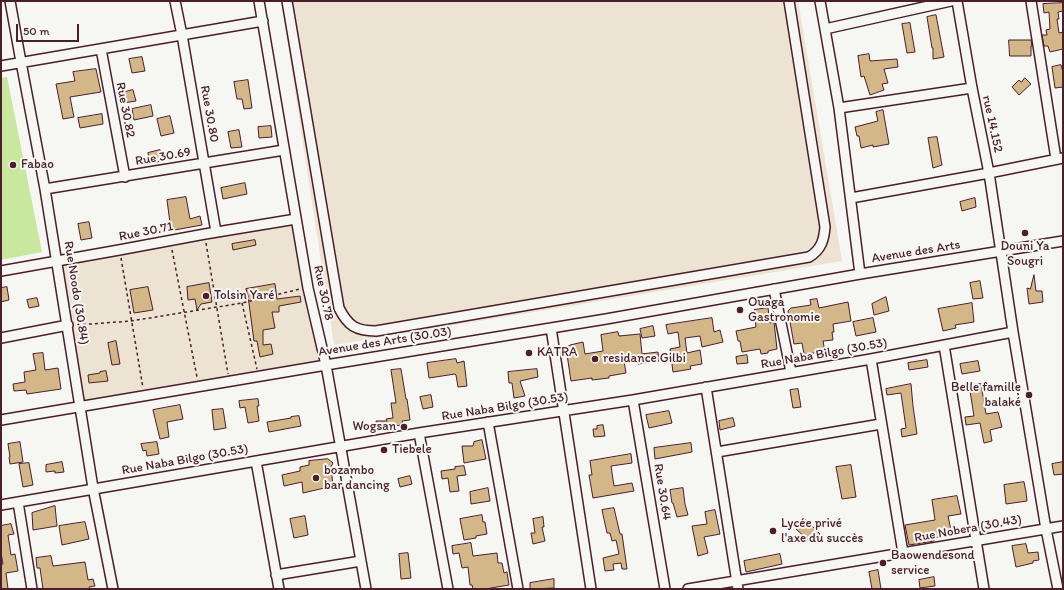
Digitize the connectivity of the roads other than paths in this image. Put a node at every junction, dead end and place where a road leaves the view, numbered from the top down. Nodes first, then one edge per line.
1 (10, 1) edge
2 (175, 1) edge
3 (259, 1) edge
4 (288, 1) edge
5 (789, 1) edge
6 (820, 1) edge
7 (951, 1) edge
8 (957, 1) edge
9 (1031, 1) edge
10 (263, 21) junction
11 (825, 29) junction
12 (182, 35) junction
13 (101, 49) junction
14 (21, 62) junction
15 (1, 66) edge
16 (972, 88) junction
17 (839, 108) junction
18 (284, 150) junction
19 (1059, 158) edge
20 (204, 163) junction
21 (989, 174) junction
22 (124, 177) junction
23 (45, 189) junction
24 (851, 198) junction
25 (296, 219) junction
26 (216, 232) junction
27 (1063, 241) edge
28 (1001, 251) junction
29 (57, 260) junction
30 (1, 271) edge
31 (860, 274) junction
32 (774, 289) junction
33 (68, 325) junction
34 (551, 328) junction
35 (1012, 332) junction
36 (1, 338) edge
37 (944, 345) junction
38 (871, 359) junction
39 (326, 365) junction
40 (791, 372) junction
41 (706, 387) junction
42 (633, 400) junction
43 (80, 406) junction
44 (563, 412) junction
45 (1, 420) edge
46 (488, 422) junction
47 (881, 424) junction
48 (419, 433) junction
49 (341, 447) junction
50 (717, 452) junction
51 (256, 461) junction
52 (94, 488) junction
53 (18, 502) junction
54 (1, 505) edge
55 (1063, 526) edge
56 (1046, 529) junction
57 (975, 541) junction
58 (904, 553) junction
59 (361, 561) junction
60 (276, 575) junction
61 (737, 585) edge
62 (32, 589) edge
63 (113, 589) edge
64 (278, 589) edge
65 (366, 589) edge
66 (448, 589) edge
67 (518, 589) edge
68 (591, 589) edge
69 (664, 589) edge
70 (688, 589) edge
71 (984, 589) edge
72 (1058, 589) edge

1 - 14 street, Rue Noodo (30.84)
2 - 12 street, Rue 30.80
3 - 10 street, Rue 30.78
4 - 5 street
6 - 11 street
7 - 11 street
8 - 16 street, rue 14.152
9 - 19 street
10 - 12 street
10 - 18 street, Rue 30.78
11 - 17 street
12 - 13 street
12 - 20 street, Rue 30.80
13 - 14 street
13 - 22 street, Rue 30.82
14 - 15 street
14 - 23 street, Rue Noodo (30.84)
16 - 17 street
16 - 21 street, rue 14.152
17 - 24 street
18 - 20 street, Rue 30.69
18 - 25 street, Rue 30.78
19 - 21 street
20 - 22 street, Rue 30.69
20 - 26 street, Rue 30.80
21 - 24 street
21 - 28 street, rue 14.152
22 - 23 street, Rue 30.69
23 - 29 street, Rue Noodo (30.84)
24 - 31 street
25 - 26 street, Rue 30.71
25 - 39 street, Rue 30.78
26 - 29 street, Rue 30.71
27 - 28 street, Avenue des Arts
28 - 31 street, Avenue des Arts
28 - 35 street, rue 14.152
29 - 30 street, Rue 30.71
29 - 33 street, Rue Noodo (30.84)
31 - 32 street, Avenue des Arts
32 - 34 street, Avenue des Arts (30.03)
32 - 40 street
33 - 36 street
33 - 43 street, Rue Noodo (30.84)
34 - 39 street, Avenue des Arts (30.03)
34 - 44 street
35 - 37 street, Rue Naba Bilgo (30.53)
35 - 56 street, rue 14.152
37 - 38 street, Rue Naba Bilgo (30.53)
37 - 57 street
38 - 40 street, Rue Naba Bilgo (30.53)
38 - 47 street
39 - 43 street, Avenue des Arts (30.03)
39 - 49 street, Rue 30.78
40 - 41 street, Rue Naba Bilgo (30.53)
41 - 42 street, Rue Naba Bilgo (30.53)
41 - 50 street
42 - 44 street, Rue Naba Bilgo (30.53)
42 - 69 street, Rue 30.64
43 - 45 street, Avenue des Arts (30.03)
43 - 52 street, Rue Noodo (30.84)
44 - 46 street, Rue Naba Bilgo (30.53)
44 - 68 street
46 - 48 street, Rue Naba Bilgo (30.53)
46 - 67 street
47 - 50 street
47 - 58 street
48 - 49 street, Rue Naba Bilgo (30.53)
48 - 66 street
49 - 51 street, Rue Naba Bilgo (30.53)
49 - 59 street, Rue 30.78
50 - 61 street
51 - 52 street, Rue Naba Bilgo (30.53)
51 - 60 street
52 - 53 street, Rue Naba Bilgo (30.53)
52 - 63 street, Rue Noodo (30.84)
53 - 54 street, Rue Naba Bilgo (30.53)
53 - 62 street
55 - 56 street, Rue Nobera (30.43)
56 - 57 street, Rue Nobera (30.43)
56 - 72 street, rue 14.152
57 - 58 street, Rue Nobera (30.43)
57 - 71 street
58 - 61 street, Rue Nobera (30.43)
59 - 60 street
59 - 65 street, Rue 30.78
60 - 64 street
61 - 70 street, Rue Nobera (30.43)

